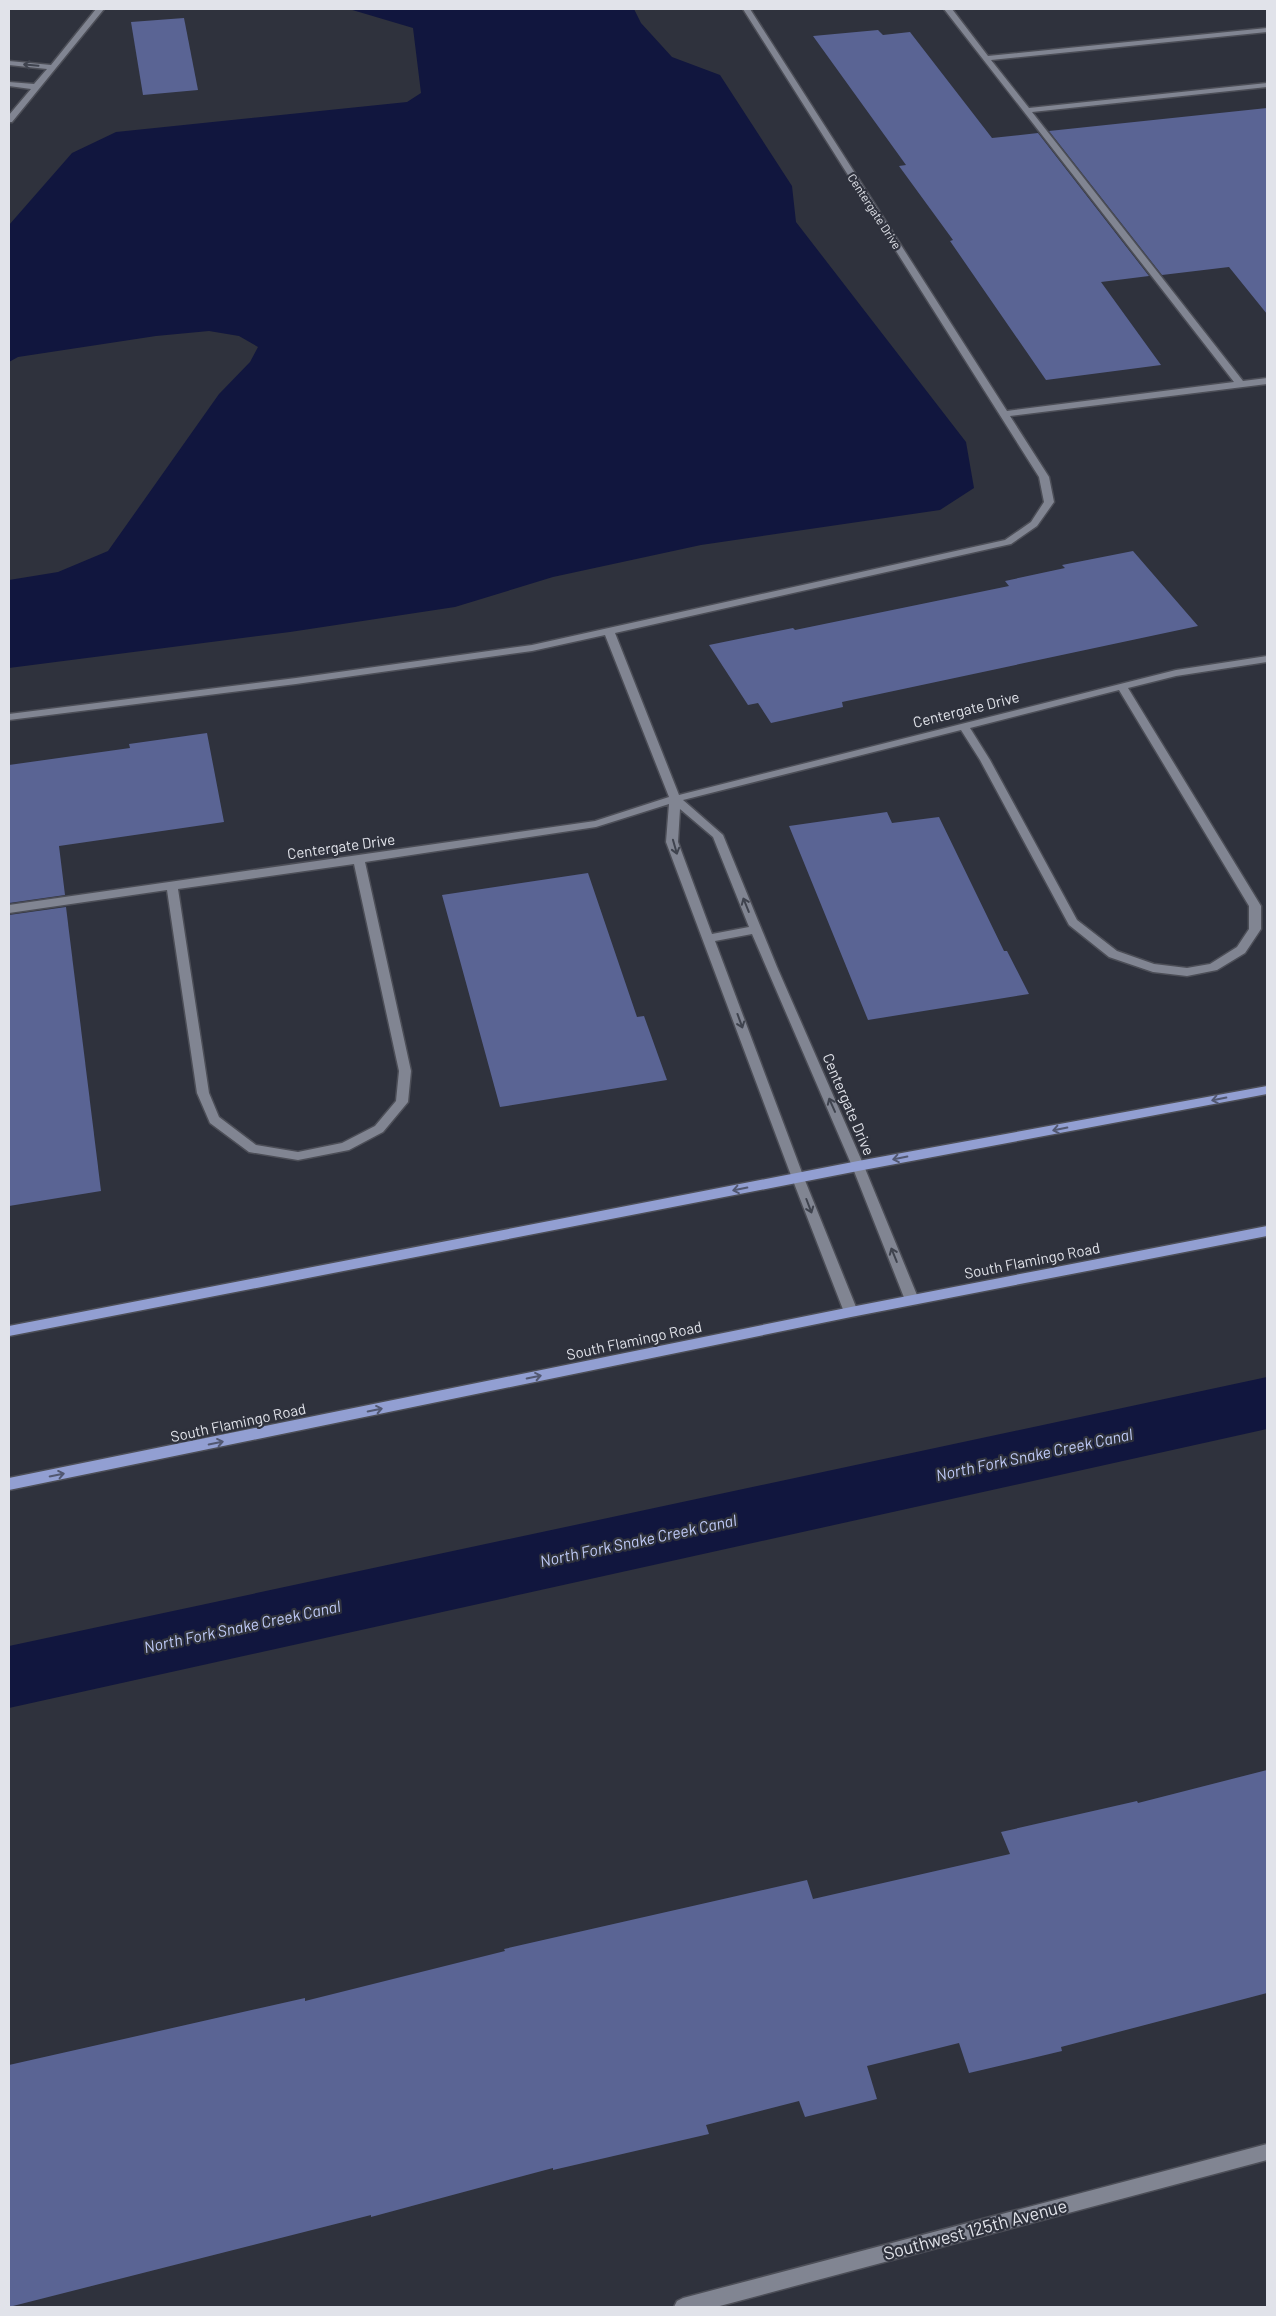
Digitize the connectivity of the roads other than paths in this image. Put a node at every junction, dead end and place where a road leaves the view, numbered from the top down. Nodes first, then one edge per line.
1 (100, 9) edge
2 (746, 9) edge
3 (948, 9) edge
4 (1267, 30) edge
5 (987, 58) junction
6 (9, 63) edge
7 (53, 67) junction
8 (9, 84) edge
9 (1267, 85) edge
10 (37, 87) junction
11 (1027, 110) junction
12 (9, 120) edge
13 (1267, 381) edge
14 (1241, 384) junction
15 (1005, 414) junction
16 (609, 631) junction
17 (1267, 659) edge
18 (1122, 686) junction
19 (9, 717) edge
20 (963, 726) junction
21 (676, 799) junction
22 (359, 860) junction
23 (172, 886) junction
24 (9, 909) edge
25 (756, 928) junction
26 (708, 939) junction
27 (1267, 1090) edge
28 (858, 1166) junction
29 (798, 1178) junction
30 (1267, 1231) edge
31 (912, 1300) junction
32 (851, 1312) junction
33 (9, 1331) edge
34 (9, 1484) edge
35 (1267, 2152) edge
36 (683, 2307) edge

1 - 7 street
2 - 15 street, Centergate Drive
3 - 5 street
4 - 5 street
5 - 11 street
7 -> 6 street
7 - 10 street
8 - 10 street
9 - 11 street
10 - 12 street
11 - 14 street
13 - 14 street
14 - 15 street
15 - 16 street, Centergate Drive
16 - 19 street, Centergate Drive
16 - 21 street, Centergate Drive
17 - 18 street, Centergate Drive
18 - 20 street, Centergate Drive
18 - 20 street
20 - 21 street, Centergate Drive
21 - 22 street, Centergate Drive
25 -> 21 street, Centergate Drive
21 -> 26 street, Centergate Drive
22 - 23 street, Centergate Drive
22 - 23 street
23 - 24 street, Centergate Drive
25 - 26 street
28 -> 25 street, Centergate Drive
26 -> 29 street, Centergate Drive
27 -> 28 main road
28 - 29 main road
31 -> 28 street, Centergate Drive
29 -> 32 street, Centergate Drive
29 -> 33 main road
30 - 31 main road, South Flamingo Road
31 - 32 main road, South Flamingo Road
34 -> 32 main road, South Flamingo Road
35 - 36 street, Southwest 125th Avenue

